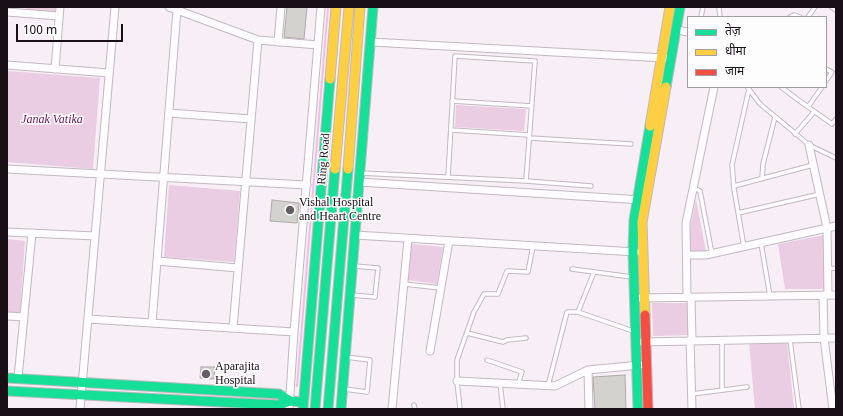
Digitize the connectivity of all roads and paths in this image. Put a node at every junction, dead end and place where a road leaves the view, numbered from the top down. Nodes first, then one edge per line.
1 (60, 7) edge
2 (115, 7) edge
3 (168, 7) edge
4 (281, 7) edge
5 (321, 7) edge
6 (336, 7) edge
7 (349, 7) edge
8 (360, 7) edge
9 (373, 7) edge
10 (670, 7) edge
11 (680, 7) edge
12 (815, 7) edge
13 (832, 7) edge
14 (22, 10) edge
15 (177, 10) junction
16 (836, 10) edge
17 (7, 12) edge
18 (59, 16) junction
19 (809, 16) edge
20 (676, 30) junction
21 (687, 32) edge
22 (258, 40) junction
23 (278, 42) junction
24 (371, 42) junction
25 (318, 45) junction
26 (661, 58) junction
27 (671, 59) junction
28 (7, 65) edge
29 (55, 69) junction
30 (827, 70) edge
31 (109, 73) junction
32 (827, 80) edge
33 (714, 88) edge
34 (748, 88) edge
35 (782, 88) edge
36 (821, 88) edge
37 (452, 101) junction
38 (532, 106) junction
39 (808, 108) junction
40 (814, 112) junction
41 (169, 113) junction
42 (775, 117) junction
43 (251, 119) junction
44 (836, 119) edge
45 (451, 130) junction
46 (795, 134) junction
47 (529, 136) junction
48 (630, 144) dead end
49 (809, 145) junction
50 (836, 158) edge
51 (813, 166) junction
52 (7, 169) edge
53 (360, 172) junction
54 (100, 174) junction
55 (164, 177) junction
56 (448, 177) junction
57 (762, 179) junction
58 (526, 181) junction
59 (246, 182) junction
60 (359, 182) junction
61 (307, 185) junction
62 (591, 186) dead end
63 (734, 186) junction
64 (693, 188) junction
65 (820, 194) junction
66 (642, 200) junction
67 (738, 213) junction
68 (836, 226) edge
69 (827, 228) junction
70 (7, 232) edge
71 (32, 233) junction
72 (355, 235) junction
73 (95, 236) junction
74 (408, 239) junction
75 (449, 241) junction
76 (761, 243) junction
77 (533, 246) junction
78 (744, 247) junction
79 (638, 253) junction
80 (712, 254) junction
81 (687, 255) junction
82 (157, 261) junction
83 (353, 265) junction
84 (238, 268) junction
85 (836, 268) edge
86 (572, 269) dead end
87 (828, 269) junction
88 (594, 272) junction
89 (634, 277) junction
90 (404, 284) junction
91 (441, 288) junction
92 (350, 295) junction
93 (829, 295) edge
94 (770, 296) junction
95 (689, 297) junction
96 (634, 298) junction
97 (644, 298) junction
98 (578, 312) junction
99 (7, 316) edge
100 (24, 317) junction
101 (88, 318) junction
102 (152, 323) junction
103 (233, 328) junction
104 (294, 332) junction
105 (635, 332) junction
106 (467, 333) junction
107 (526, 338) dead end
108 (790, 338) junction
109 (824, 338) junction
110 (836, 338) edge
111 (691, 340) junction
112 (722, 340) junction
113 (636, 342) junction
114 (646, 342) junction
115 (430, 351) dead end
116 (345, 357) junction
117 (487, 360) dead end
118 (646, 364) junction
119 (636, 365) junction
120 (588, 370) junction
121 (7, 378) edge
122 (18, 378) junction
123 (82, 382) junction
124 (457, 382) junction
125 (500, 383) junction
126 (518, 384) junction
127 (548, 386) junction
128 (747, 387) dead end
129 (342, 389) junction
130 (722, 390) junction
131 (7, 391) edge
132 (692, 394) junction
133 (81, 395) junction
134 (222, 405) edge
135 (290, 405) edge
136 (303, 406) edge
137 (80, 409) edge
138 (315, 409) edge
139 (328, 409) edge
140 (341, 409) edge
141 (392, 409) edge
142 (460, 409) edge
143 (503, 409) edge
144 (589, 409) edge
145 (638, 409) edge
146 (648, 409) edge
147 (692, 409) edge
148 (799, 409) edge
149 (833, 409) edge

1 - 18 street
2 - 31 street
3 - 15 street
4 - 23 street
5 - 25 street
6 - 136 main road
7 - 138 main road, Ring Road
8 - 139 main road, Ring Road
9 - 24 main road
10 - 26 main road
11 - 20 main road
12 - 19 lane
13 - 16 lane
14 - 17 street
14 - 18 street
15 - 22 street
15 - 41 street
18 - 29 street
20 - 21 street
20 - 27 main road
22 - 23 street
22 - 43 street
23 - 25 street
24 - 26 street
24 - 53 main road
25 - 61 street
26 - 27 street
26 - 66 main road
27 - 66 main road
28 - 29 street
29 - 31 street
30 - 32 lane
31 - 54 street
33 - 64 street
34 - 42 lane
34 - 63 lane
35 - 39 lane
36 - 39 lane
37 - 38 lane
37 - 38 lane
37 - 45 lane
38 - 47 lane
39 - 40 lane
40 - 44 lane
40 - 46 lane
41 - 43 street
41 - 55 street
42 - 46 lane
42 - 57 lane
43 - 59 street
45 - 47 lane
45 - 56 lane
46 - 49 lane
47 - 48 lane
47 - 58 lane
49 - 50 lane
49 - 51 street
51 - 57 lane
51 - 65 street
52 - 54 street
53 - 56 lane
53 - 60 main road
54 - 55 street
54 - 73 street
55 - 59 street
55 - 82 street
56 - 58 lane
57 - 63 lane
58 - 62 lane
59 - 61 street
59 - 84 street
60 - 66 street
60 - 72 main road
61 - 104 street
63 - 67 lane
64 - 80 lane
64 - 81 street
65 - 67 lane
65 - 69 street
66 - 79 main road
67 - 78 lane
68 - 69 street
69 - 76 street
69 - 87 street
70 - 71 street
71 - 73 street
71 - 100 street
72 - 74 street
72 - 83 main road
73 - 101 street
74 - 75 street
74 - 90 street
75 - 77 street
75 - 91 street
76 - 78 street
76 - 94 lane
77 - 79 street
77 - 106 lane
78 - 80 street
79 - 89 main road
79 - 97 main road
80 - 81 street
81 - 95 street
82 - 84 street
82 - 102 street
83 - 92 main road
83 - 92 lane
84 - 103 street
85 - 87 lane
86 - 88 lane
87 - 93 street
88 - 89 lane
88 - 98 lane
89 - 96 main road
90 - 91 lane
90 - 141 street
91 - 115 street
92 - 116 main road
93 - 94 street
93 - 109 street
94 - 95 street
95 - 97 street
95 - 111 street
96 - 97 street
96 - 105 main road
97 - 114 main road
98 - 105 lane
98 - 127 lane
99 - 100 street
100 - 122 street
101 - 102 street
101 - 123 street
102 - 103 street
103 - 104 street
104 - 135 street
105 - 113 main road
106 - 107 lane
106 - 124 lane
108 - 109 street
108 - 112 street
108 - 148 lane
109 - 110 street
109 - 149 street
111 - 112 street
111 - 114 street
111 - 132 street
112 - 130 lane
113 - 114 street
113 - 119 main road
114 - 118 main road
116 - 129 main road
116 - 129 lane
117 - 126 lane
118 - 119 street
118 - 146 main road
119 - 120 street
119 - 145 main road
120 - 127 street
120 - 144 street
121 - 122 main road
122 - 123 main road
123 - 133 street
123 - 135 main road
124 - 125 street
124 - 142 lane
125 - 126 street
125 - 143 lane
126 - 127 street
128 - 130 lane
129 - 140 main road
130 - 132 lane
131 - 133 main road
132 - 147 street
133 - 134 main road
133 - 137 street
134 - 135 main road
135 - 136 main road

